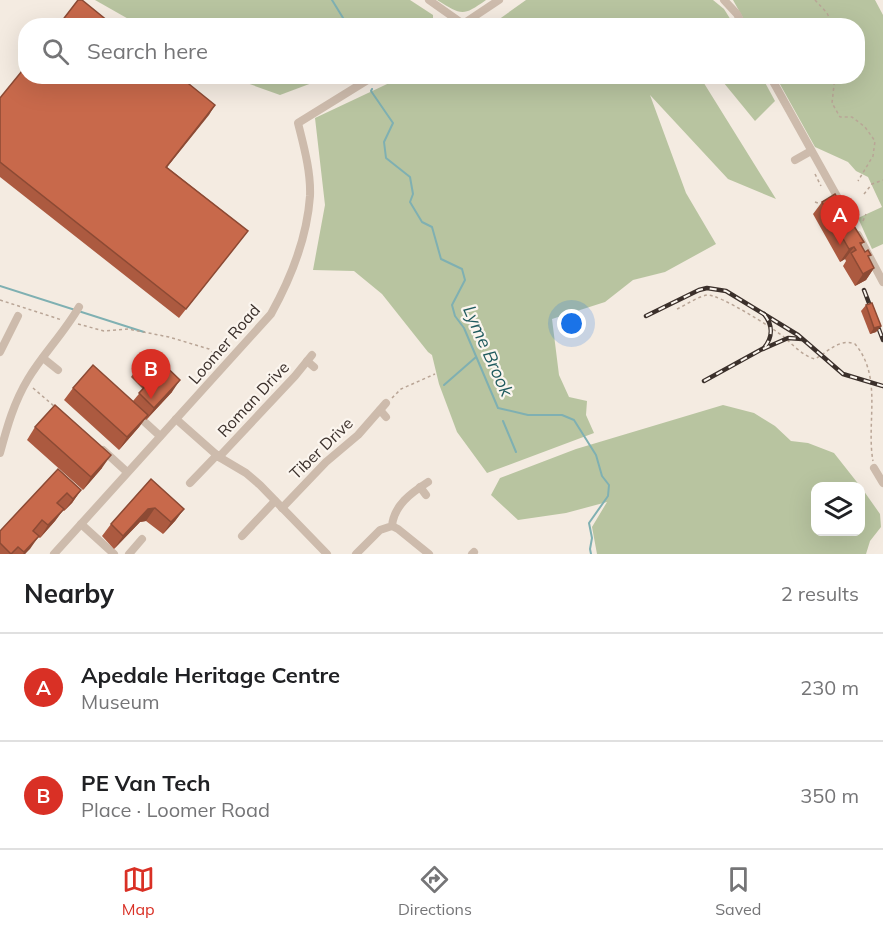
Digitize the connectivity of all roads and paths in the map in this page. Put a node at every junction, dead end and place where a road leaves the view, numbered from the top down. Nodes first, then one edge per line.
1 (429, 0) edge
2 (499, 0) edge
3 (724, 0) edge
4 (815, 0) edge
5 (453, 18) edge
6 (472, 18) edge
7 (738, 18) edge
8 (829, 18) edge
9 (361, 84) edge
10 (774, 84) edge
11 (834, 84) edge
12 (811, 151) junction
13 (795, 160) dead end
14 (883, 180) edge
15 (858, 181) dead end
16 (864, 194) dead end
17 (815, 202) dead end
18 (824, 205) edge
19 (866, 214) dead end
20 (847, 215) edge
21 (863, 221) dead end
22 (853, 225) edge
23 (883, 282) edge
24 (0, 300) edge
25 (79, 307) dead end
26 (677, 309) dead end
27 (18, 316) dead end
28 (68, 322) junction
29 (0, 352) edge
30 (43, 358) junction
31 (225, 365) junction
32 (314, 367) dead end
33 (58, 370) dead end
34 (435, 374) dead end
35 (26, 382) junction
36 (129, 407) edge
37 (57, 409) edge
38 (384, 410) joint
39 (176, 419) junction
40 (160, 436) junction
41 (92, 440) edge
42 (0, 453) edge
43 (218, 456) junction
44 (874, 468) joint
45 (127, 472) junction
46 (190, 483) dead end
47 (883, 483) edge
48 (426, 495) dead end
49 (278, 504) junction
50 (81, 524) junction
51 (392, 526) junction
52 (242, 536) dead end
53 (142, 539) dead end
54 (54, 554) edge
55 (114, 554) edge
56 (129, 554) edge
57 (327, 554) edge
58 (356, 554) edge
59 (429, 554) edge

1 - 5 street
2 - 6 street
3 - 7 street
4 - 8 path
9 - 31 street, Loomer Road
10 - 12 street
11 - 15 path
12 - 13 street
12 - 20 street
14 - 16 path
17 - 18 path
19 - 21 path
22 - 23 street
24 - 28 path
25 - 28 street
26 - 44 path
27 - 29 street
28 - 30 street
28 - 31 path
30 - 33 street
30 - 35 street
31 - 39 street, Loomer Road
32 - 43 street, Roman Drive
34 - 38 path
35 - 37 path
35 - 42 street
36 - 40 street
38 - 49 street, Tiber Drive
39 - 40 street, Loomer Road
39 - 43 street
40 - 45 street, Loomer Road
41 - 45 street
43 - 46 street, Roman Drive
43 - 49 street
44 - 47 street
45 - 50 street, Loomer Road
48 - 51 street
49 - 52 street, Tiber Drive
49 - 57 street
50 - 54 street, Loomer Road
50 - 55 street
51 - 58 street
51 - 59 street
53 - 56 street

